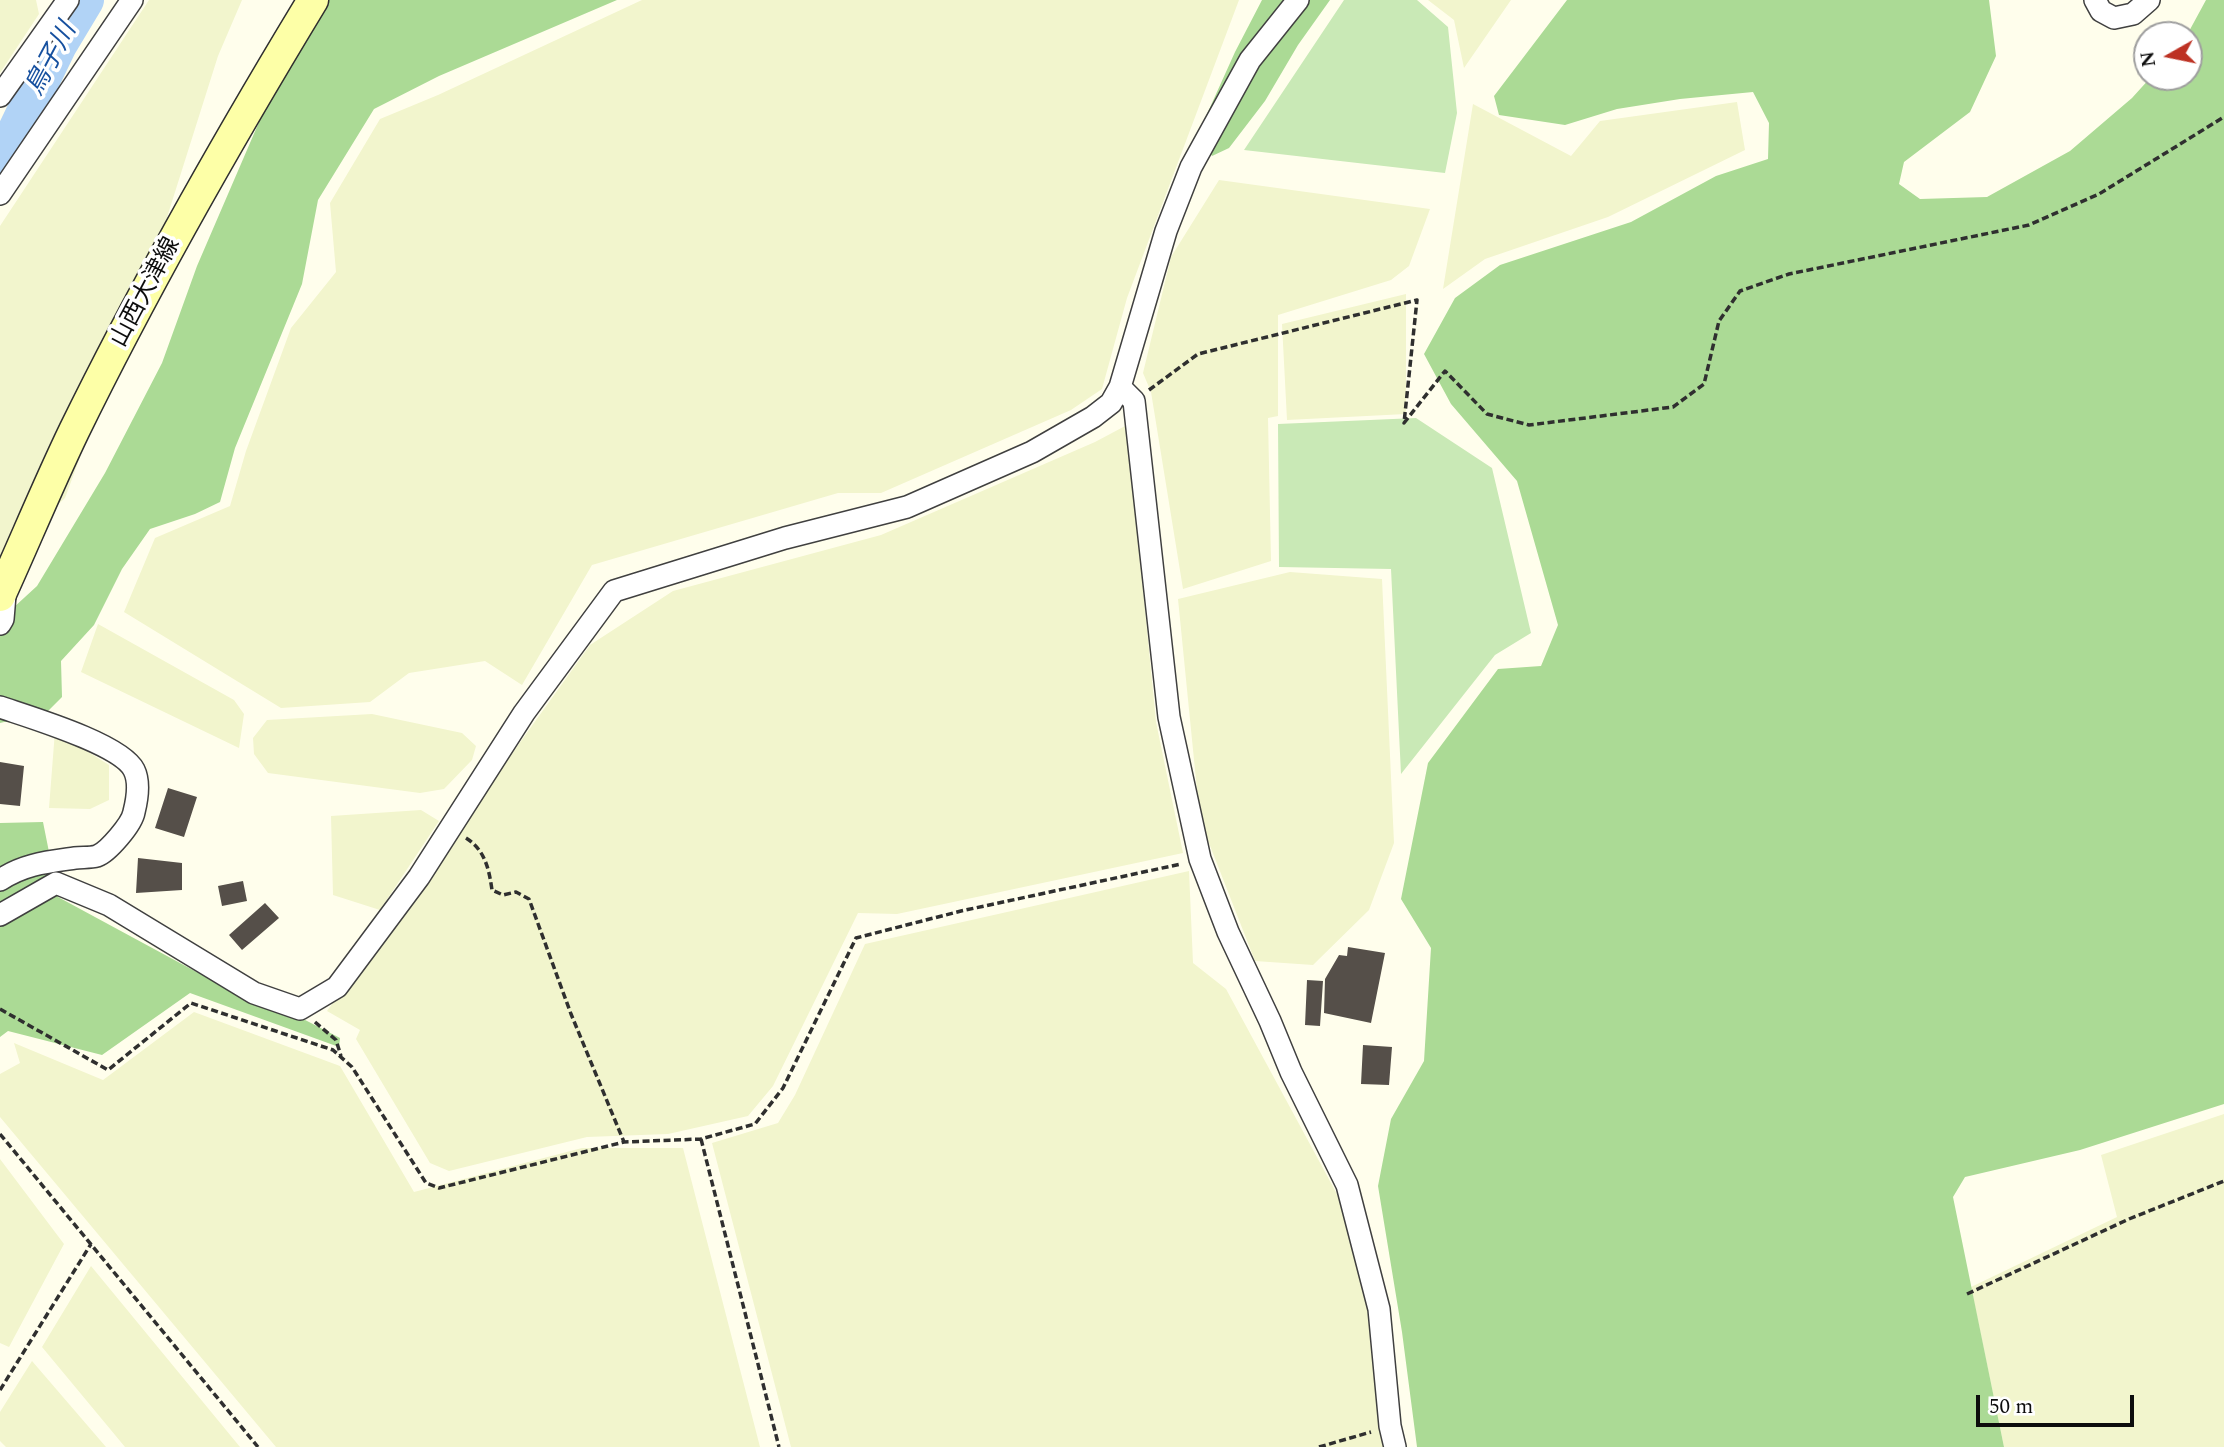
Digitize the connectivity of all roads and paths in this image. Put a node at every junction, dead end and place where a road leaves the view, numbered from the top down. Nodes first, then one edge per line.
1 (68, 0) edge
2 (132, 0) edge
3 (313, 0) edge
4 (1298, 0) edge
5 (2095, 0) edge
6 (2149, 0) edge
7 (0, 96) edge
8 (2224, 117) edge
9 (0, 194) edge
10 (1127, 394) junction
11 (3, 588) edge
12 (0, 624) edge
13 (0, 707) edge
14 (450, 828) junction
15 (1200, 859) junction
16 (0, 880) edge
17 (0, 915) edge
18 (0, 1009) edge
19 (300, 1009) junction
20 (342, 1058) junction
21 (0, 1134) edge
22 (701, 1139) junction
23 (624, 1142) junction
24 (2224, 1181) edge
25 (92, 1244) junction
26 (1966, 1294) dead end
27 (0, 1390) edge
28 (1392, 1437) edge
29 (258, 1447) edge
30 (779, 1447) edge
31 (1319, 1447) edge

1 - 7 street
2 - 9 street
3 - 11 main road, 山西大津線
4 - 10 street
5 - 6 street
8 - 10 path
10 - 14 street
10 - 15 street
11 - 12 street
13 - 16 street
14 - 19 street
14 - 23 path
15 - 22 path
15 - 28 street
17 - 19 street
18 - 20 path
19 - 20 path
20 - 23 path
21 - 25 path
22 - 23 path
22 - 30 path
24 - 26 path
25 - 27 path
25 - 29 path
28 - 31 path

